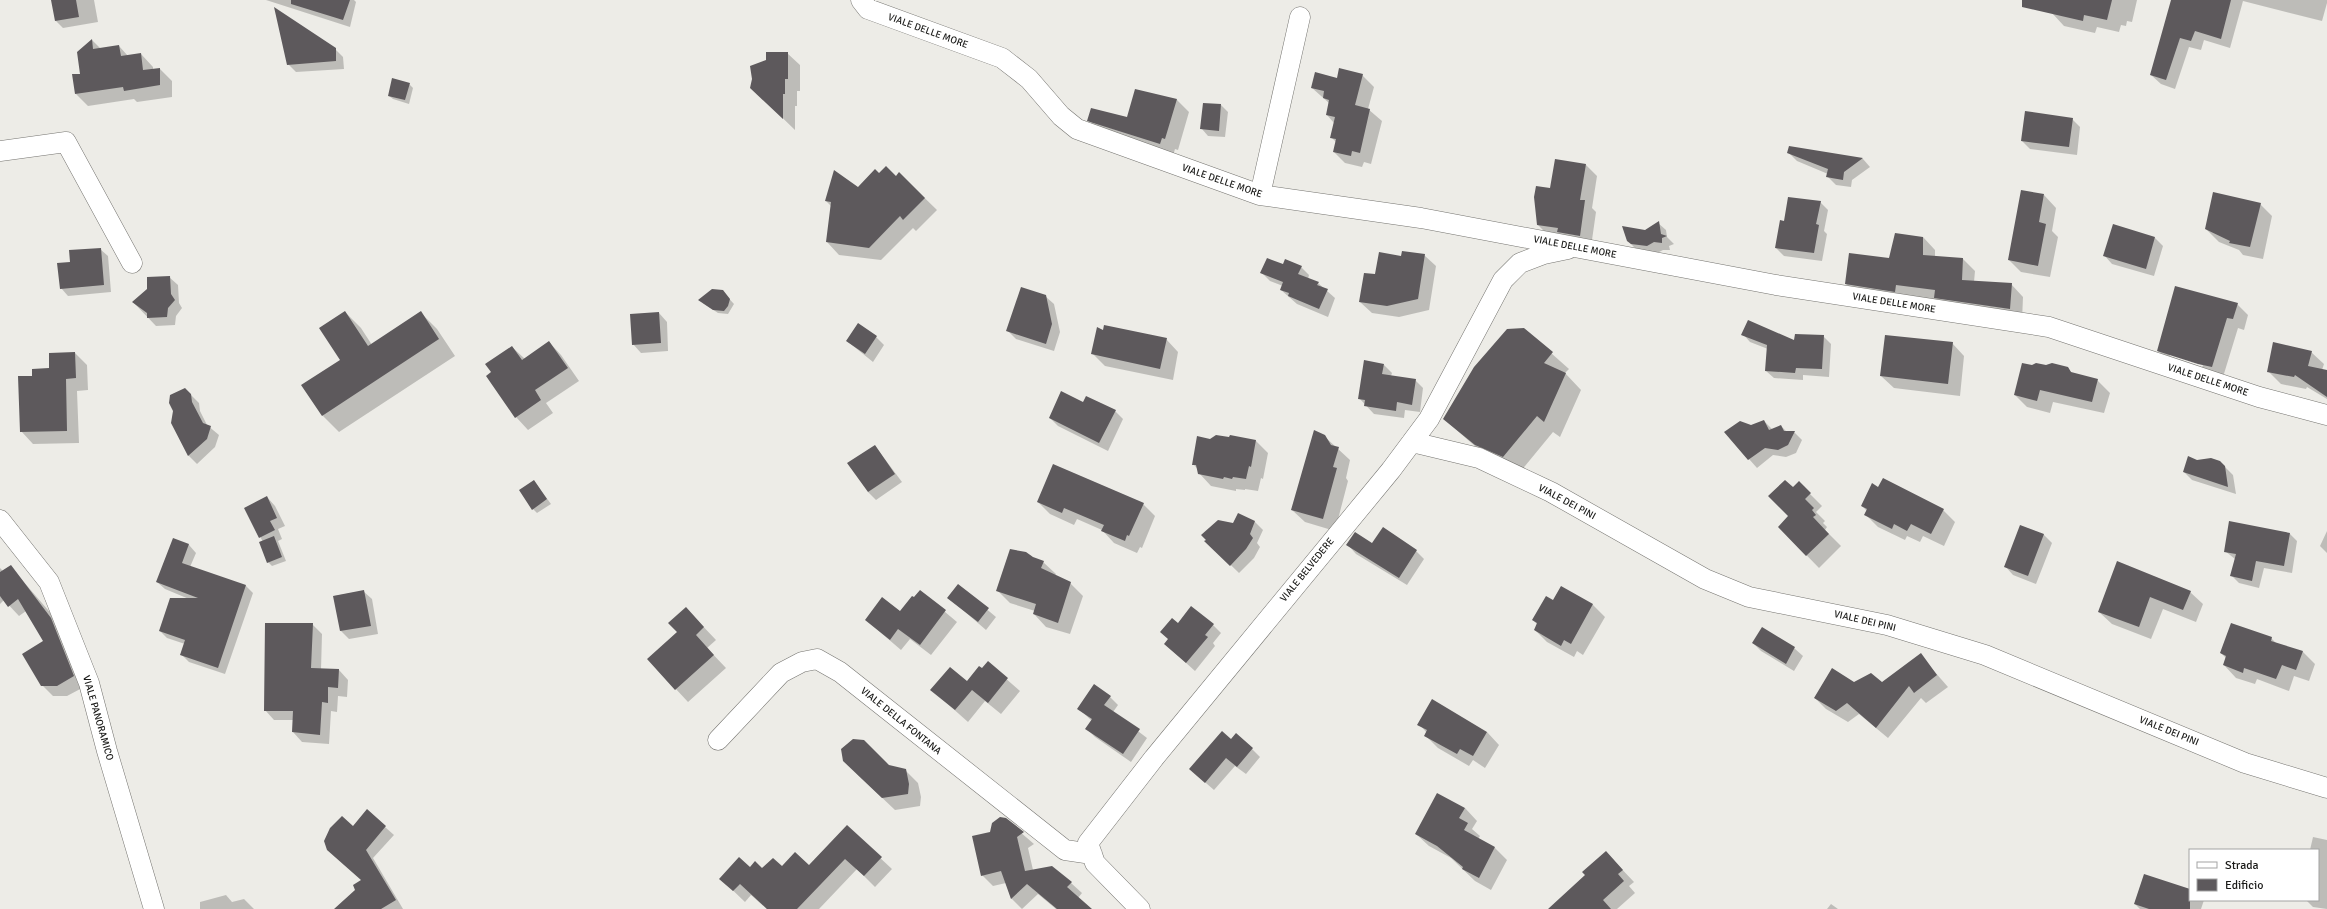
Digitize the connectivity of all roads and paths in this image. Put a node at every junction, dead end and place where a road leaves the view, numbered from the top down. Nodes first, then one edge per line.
1 (861, 0) edge
2 (1300, 17) dead end
3 (0, 151) edge
4 (1260, 195) junction
5 (1578, 247) junction
6 (132, 263) dead end
7 (2327, 415) edge
8 (1412, 442) junction
9 (0, 520) edge
10 (718, 740) dead end
11 (2327, 788) edge
12 (1092, 854) junction
13 (154, 909) edge
14 (1140, 909) edge

1 - 4 street, VIALE DELLE MORE
2 - 4 street
3 - 6 street
4 - 5 street, VIALE DELLE MORE
5 - 7 street, VIALE DELLE MORE
5 - 8 street, VIALE BELVEDERE
8 - 11 street, VIALE DEI PINI
8 - 12 street, VIALE BELVEDERE
9 - 13 street, VIALE PANORAMICO
10 - 12 street, VIALE DELLA FONTANA
12 - 14 street

